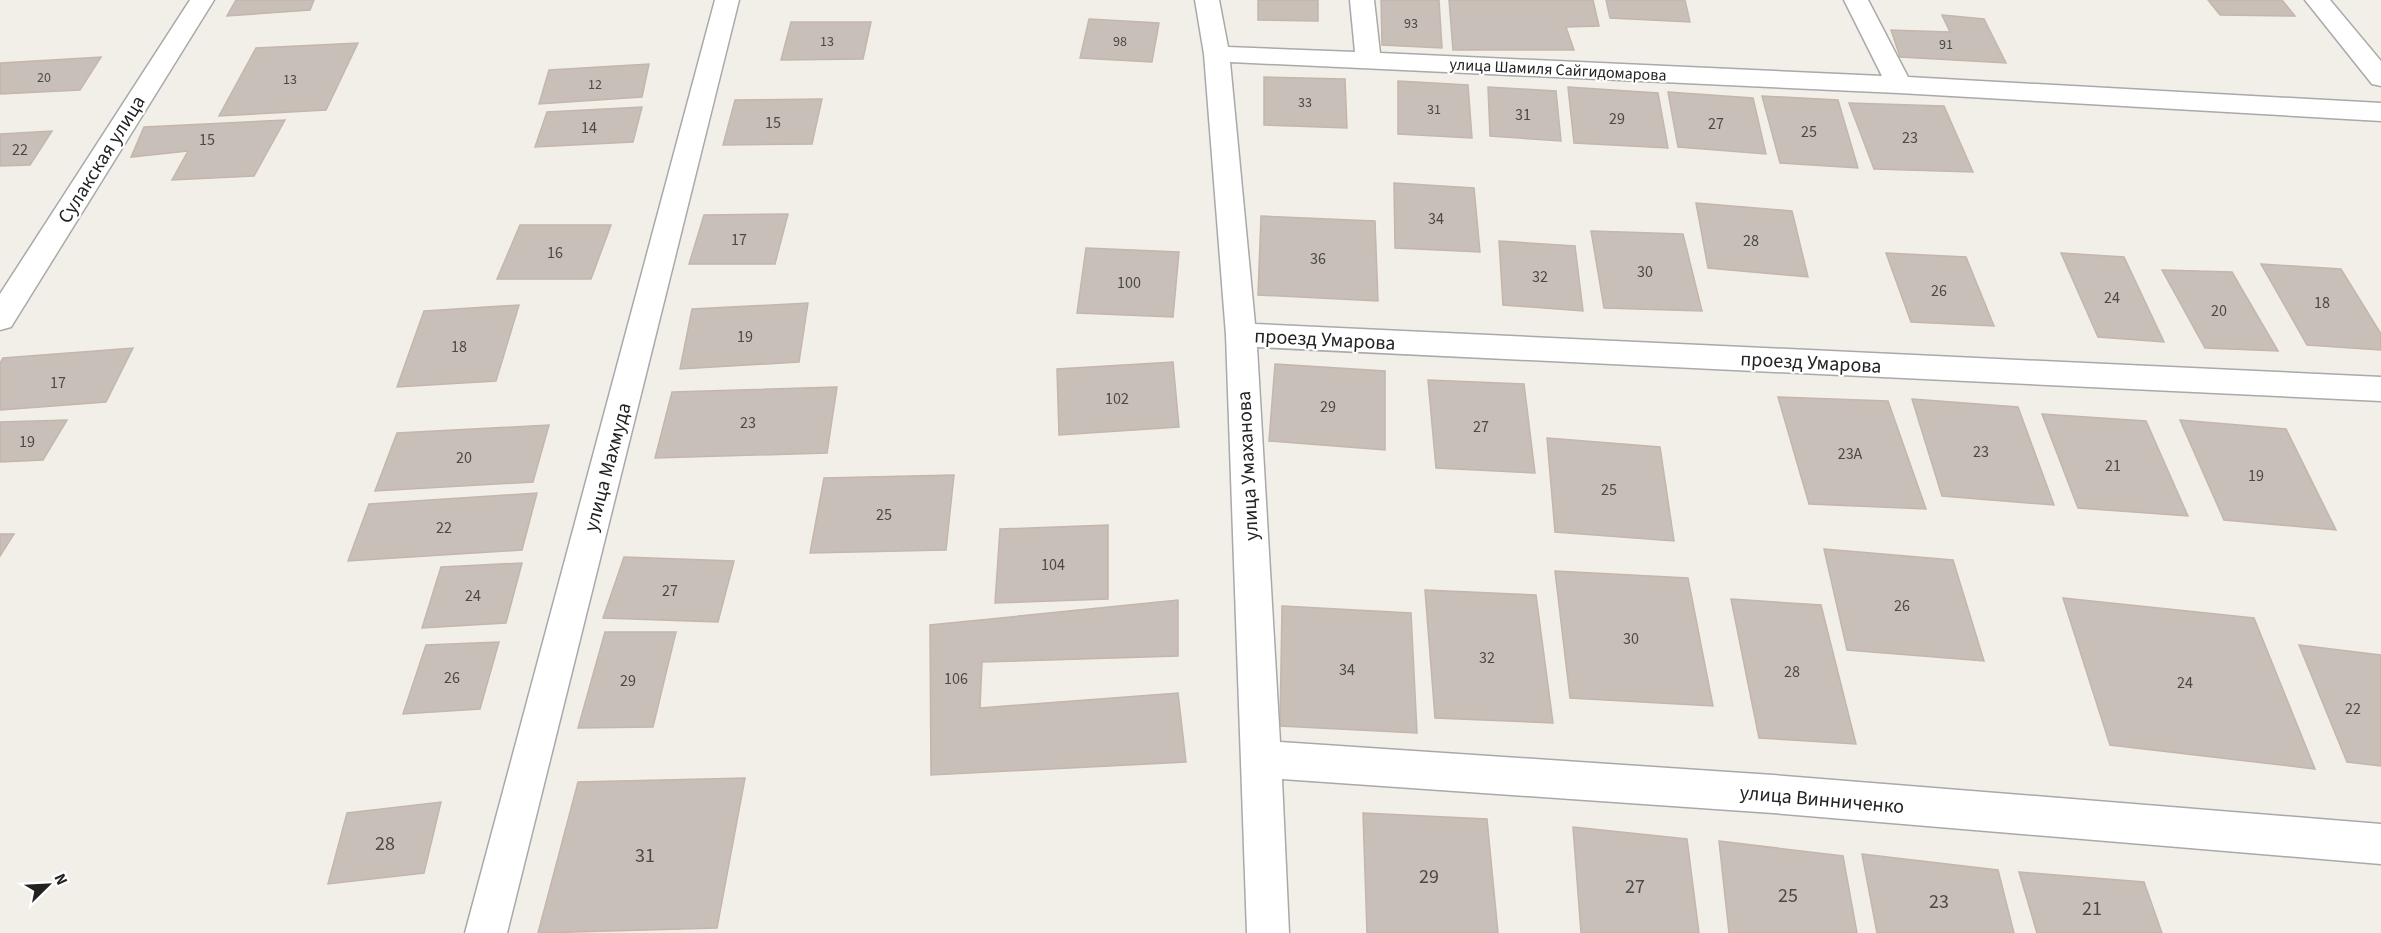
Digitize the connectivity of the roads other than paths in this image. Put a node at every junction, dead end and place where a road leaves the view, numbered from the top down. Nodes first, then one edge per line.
1 (202, 0) edge
2 (727, 0) edge
3 (1207, 0) edge
4 (1362, 0) edge
5 (1856, 0) edge
6 (2317, 0) edge
7 (1217, 54) junction
8 (1368, 60) junction
9 (2381, 78) edge
10 (1899, 85) junction
11 (2381, 112) edge
12 (0, 319) edge
13 (1240, 335) junction
14 (2381, 389) edge
15 (1262, 759) junction
16 (2381, 844) edge
17 (486, 933) edge
18 (1268, 933) edge

1 - 12 street, Сулакская улица
2 - 17 street, улица Махмуда
3 - 7 street, улица Умаханова
4 - 8 street
5 - 10 street
6 - 9 street
7 - 8 street, улица Шамиля Сайгидомарова
7 - 13 street, улица Умаханова
8 - 10 street, улица Шамиля Сайгидомарова
10 - 11 street, улица Шамиля Сайгидомарова
13 - 14 street, проезд Умарова
13 - 15 street, улица Умаханова
15 - 16 street, улица Винниченко
15 - 18 street, улица Умаханова

